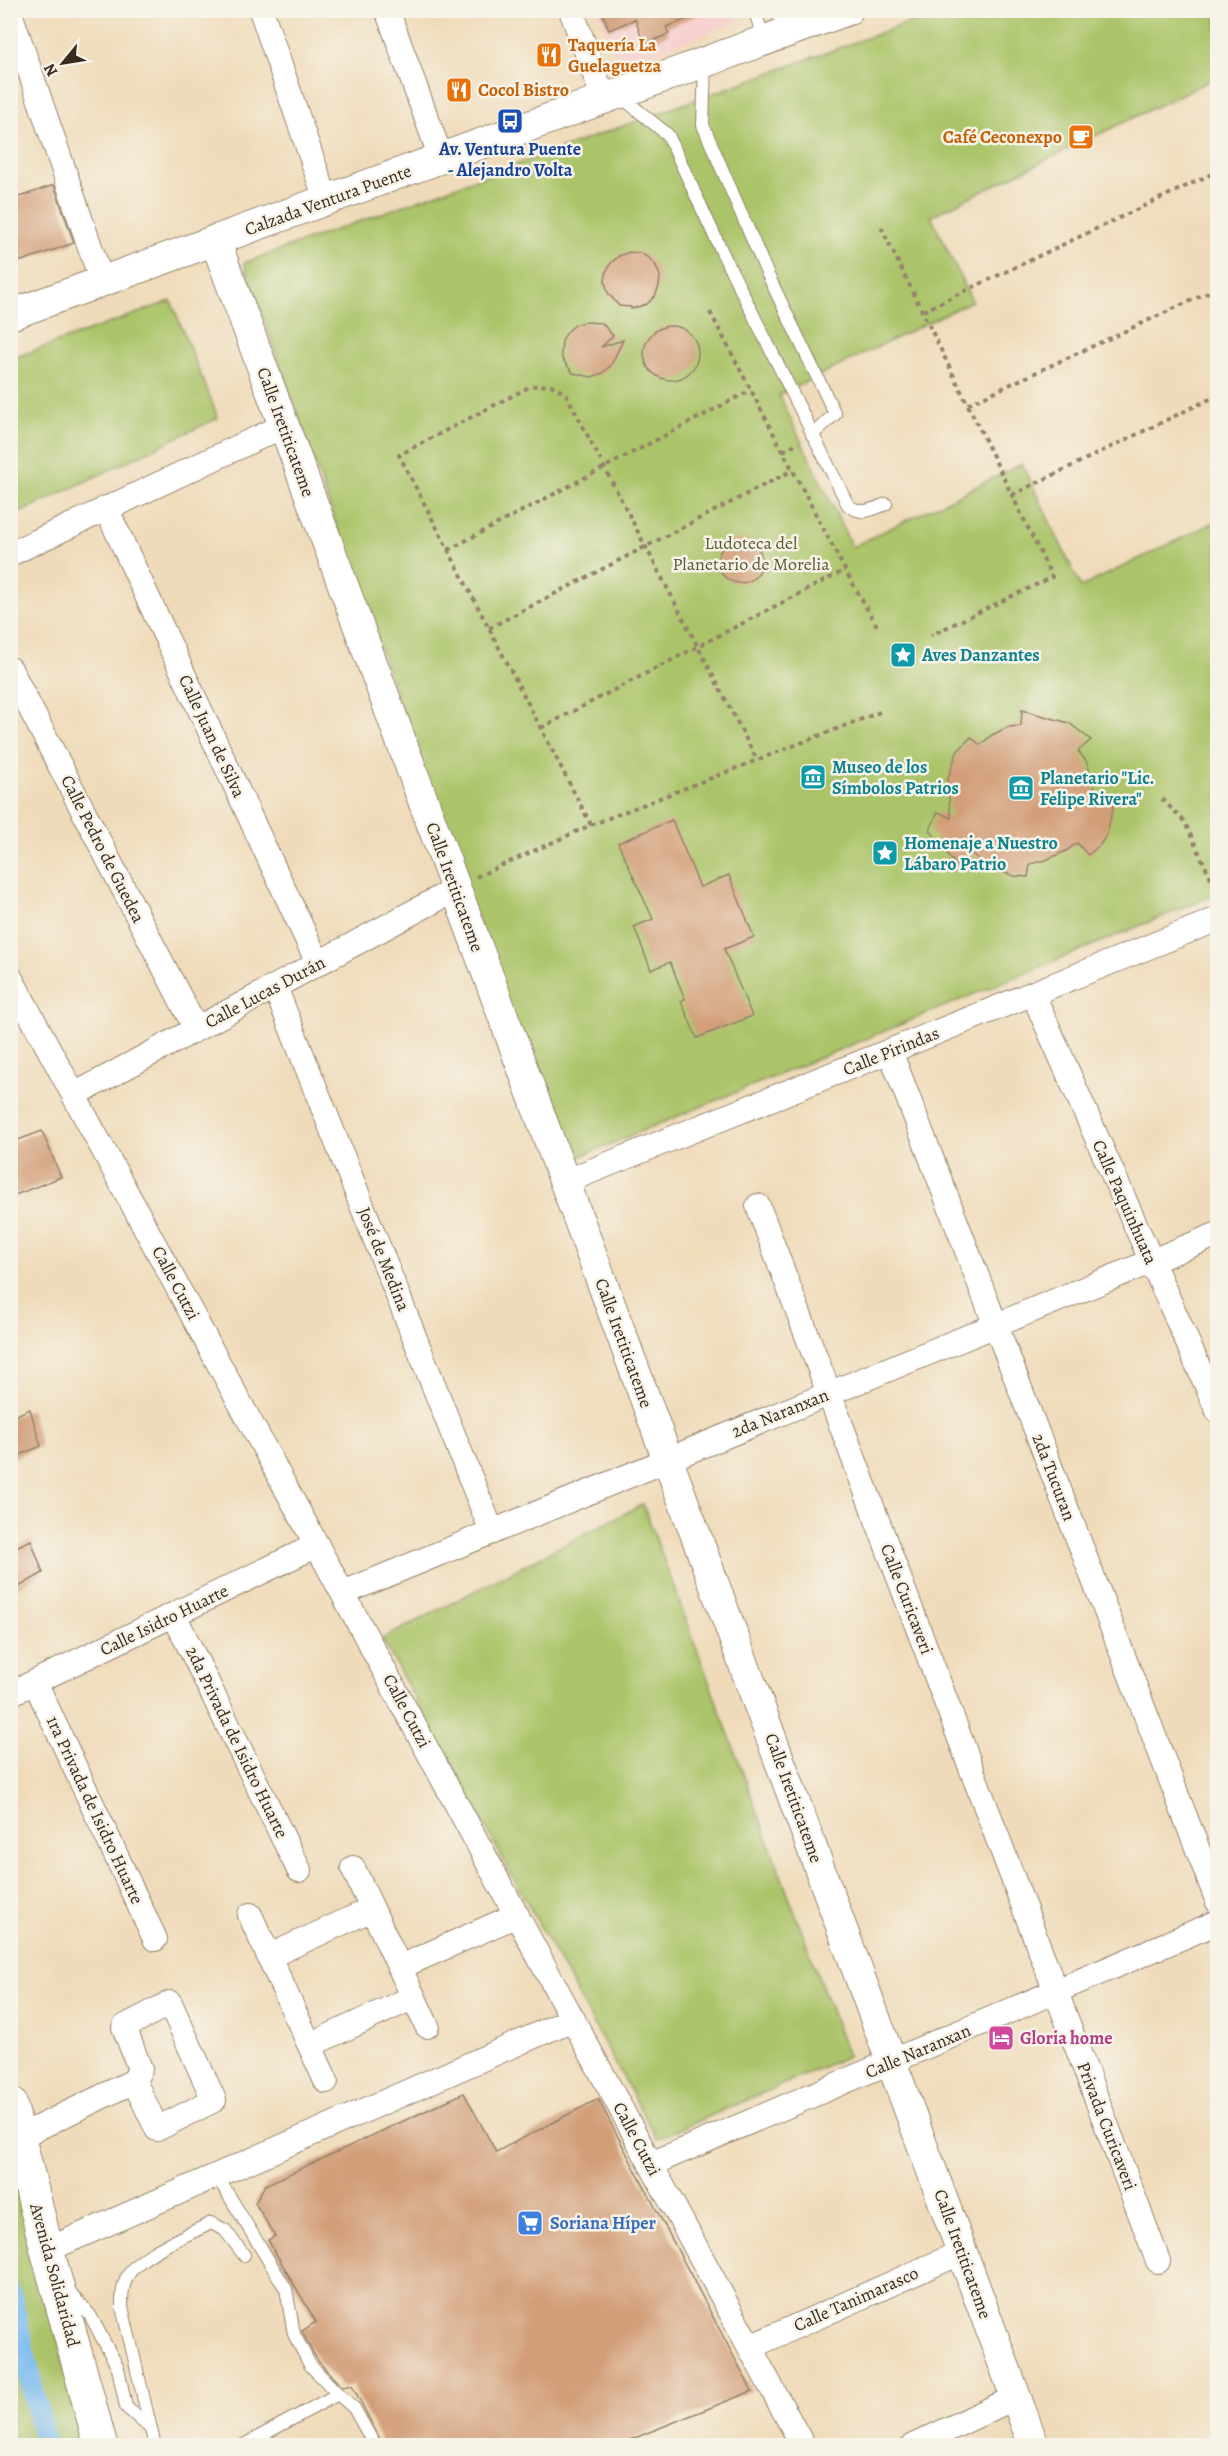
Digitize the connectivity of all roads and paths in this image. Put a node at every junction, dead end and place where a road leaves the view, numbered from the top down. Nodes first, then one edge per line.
1 (261, 10) edge
2 (387, 10) edge
3 (571, 10) edge
4 (754, 10) edge
5 (848, 10) edge
6 (10, 13) edge
7 (776, 28) edge
8 (709, 61) junction
9 (610, 97) junction
10 (441, 158) junction
11 (1218, 171) edge
12 (326, 200) junction
13 (881, 227) dead end
14 (215, 240) junction
15 (102, 282) junction
16 (1218, 288) edge
17 (922, 311) junction
18 (710, 312) dead end
19 (10, 315) edge
20 (751, 390) junction
21 (1218, 395) edge
22 (968, 404) junction
23 (283, 426) junction
24 (812, 435) junction
25 (605, 467) junction
26 (793, 470) junction
27 (1012, 495) junction
28 (886, 504) dead end
29 (106, 508) junction
30 (646, 546) junction
31 (448, 550) junction
32 (10, 554) edge
33 (845, 570) junction
34 (877, 626) dead end
35 (489, 628) junction
36 (931, 635) dead end
37 (698, 646) junction
38 (10, 669) edge
39 (880, 711) dead end
40 (541, 728) junction
41 (757, 760) junction
42 (1162, 799) dead end
43 (591, 825) junction
44 (456, 889) junction
45 (1218, 893) edge
46 (1218, 919) edge
47 (318, 963) junction
48 (10, 976) edge
49 (275, 987) junction
50 (1033, 994) junction
51 (196, 1029) junction
52 (890, 1051) junction
53 (74, 1095) junction
54 (564, 1182) junction
55 (758, 1206) dead end
56 (1218, 1234) edge
57 (1151, 1261) junction
58 (995, 1325) junction
59 (829, 1394) junction
60 (1218, 1411) edge
61 (668, 1460) junction
62 (492, 1532) junction
63 (317, 1545) junction
64 (343, 1593) junction
65 (174, 1615) junction
66 (35, 1682) junction
67 (10, 1694) edge
68 (353, 1868) dead end
69 (299, 1870) dead end
70 (1218, 1902) edge
71 (372, 1909) junction
72 (250, 1915) dead end
73 (516, 1915) junction
74 (1218, 1922) edge
75 (155, 1938) dead end
76 (270, 1956) junction
77 (400, 1967) junction
78 (1056, 1992) junction
79 (414, 1997) junction
80 (573, 2019) junction
81 (427, 2026) dead end
82 (310, 2045) junction
83 (892, 2063) junction
84 (134, 2081) junction
85 (326, 2081) dead end
86 (10, 2103) edge
87 (19, 2137) junction
88 (651, 2164) junction
89 (217, 2176) junction
90 (962, 2252) junction
91 (244, 2255) dead end
92 (1158, 2261) dead end
93 (51, 2263) junction
94 (750, 2347) junction
95 (338, 2394) junction
96 (1016, 2397) junction
97 (150, 2428) junction
98 (101, 2445) edge
99 (154, 2445) edge
100 (242, 2445) edge
101 (375, 2445) edge
102 (803, 2445) edge
103 (913, 2445) edge
104 (1034, 2445) edge

1 - 12 street
2 - 10 street
3 - 9 street
4 - 7 lane
5 - 7 street, Calzada Ventura Puente
6 - 15 street
7 - 8 street, Calzada Ventura Puente
8 - 9 street, Calzada Ventura Puente
8 - 24 lane
9 - 10 street, Calzada Ventura Puente
9 - 24 lane
10 - 12 street, Calzada Ventura Puente
11 - 17 path
12 - 14 street, Calzada Ventura Puente
13 - 17 path
14 - 15 street, Calzada Ventura Puente
14 - 23 street, Calle Iretiticateme
15 - 19 street, Calzada Ventura Puente
16 - 22 path
17 - 22 path
18 - 20 path
20 - 25 path
20 - 26 path
21 - 27 path
22 - 27 path
23 - 29 street
23 - 44 street, Calle Iretiticateme
24 - 28 lane
25 - 30 path
25 - 31 path
25 - 31 path
26 - 30 path
26 - 33 path
27 - 36 path
29 - 32 street
29 - 47 street, Calle Juan de Silva
30 - 35 path
30 - 37 path
31 - 35 path
33 - 34 path
33 - 37 path
35 - 40 path
37 - 40 path
37 - 41 path
38 - 51 street, Calle Pedro de Guedea
39 - 41 path
40 - 43 path
41 - 43 path
42 - 45 path
43 - 44 path
44 - 47 street, Calle Lucas Durán
44 - 54 street, Calle Iretiticateme
46 - 50 street, Calle Pirindas
47 - 49 street, Calle Lucas Durán
48 - 53 street, Calle Cutzi
49 - 51 street, Calle Lucas Durán
49 - 62 street, José de Medina
50 - 52 street, Calle Pirindas
50 - 57 street, Calle Paquinhuata
51 - 53 street, Calle Lucas Durán
52 - 54 street, Calle Pirindas
52 - 58 street, 2da Tucuran
53 - 63 street, Calle Cutzi
54 - 61 street, Calle Iretiticateme
55 - 59 street, Calle Curicaveri
56 - 57 street, 2da Naranxan
57 - 58 street, 2da Naranxan
57 - 60 street, Calle Paquinhuata
58 - 59 street, 2da Naranxan
58 - 70 street, 2da Tucuran
59 - 61 street, 2da Naranxan
59 - 78 street, Calle Curicaveri
61 - 62 street, 2da Naranxan
61 - 83 street, Calle Iretiticateme
62 - 64 street, 2da Naranxan
63 - 64 street, Calle Cutzi
63 - 65 street, Calle Isidro Huarte
64 - 73 street, Calle Cutzi
65 - 66 street, Calle Isidro Huarte
65 - 69 street, 2da Privada de Isidro Huarte
66 - 67 street, Calle Isidro Huarte
66 - 75 street, 1ra Privada de Isidro Huarte
68 - 71 street
71 - 76 street
71 - 77 street
72 - 76 street
73 - 77 street
73 - 80 street, Calle Cutzi
74 - 78 street, Calle Naranxan
76 - 82 street
77 - 79 street
78 - 83 street, Calle Naranxan
78 - 92 street, Privada Curicaveri
79 - 81 street
79 - 82 street
80 - 88 street, Calle Cutzi
80 - 89 street
82 - 85 street
83 - 88 street, Calle Naranxan
83 - 90 street, Calle Iretiticateme
84 - 84 street
84 - 87 street
86 - 87 main road, Avenida Solidaridad
87 - 93 main road, Avenida Solidaridad
88 - 94 street, Calle Cutzi
89 - 93 street
89 - 95 lane
90 - 94 street, Calle Tanimarasco
90 - 96 street, Calle Iretiticateme
91 - 97 lane
93 - 97 lane
93 - 98 main road, Avenida Solidaridad
94 - 102 street, Calle Cutzi
95 - 100 lane
95 - 101 lane
96 - 103 street
96 - 104 street, Calle Iretiticateme
97 - 99 lane

